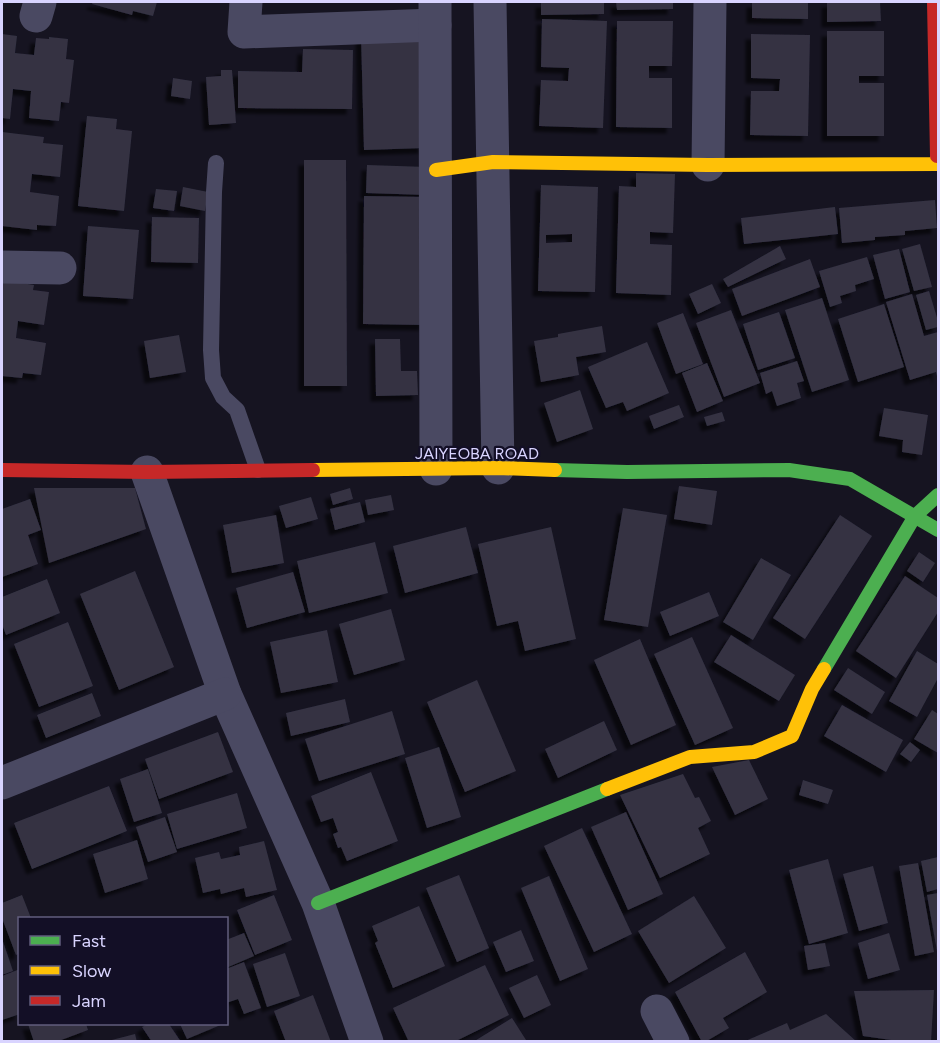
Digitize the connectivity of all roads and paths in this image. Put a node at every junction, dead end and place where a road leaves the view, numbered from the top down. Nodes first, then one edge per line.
1 (246, 2) edge
2 (490, 2) edge
3 (710, 2) edge
4 (934, 2) edge
5 (435, 14) edge
6 (493, 162) junction
7 (216, 163) dead end
8 (708, 165) junction
9 (436, 170) junction
10 (2, 267) edge
11 (60, 268) dead end
12 (498, 468) junction
13 (436, 469) junction
14 (2, 470) edge
15 (258, 470) junction
16 (147, 472) junction
17 (939, 495) edge
18 (915, 516) junction
19 (939, 530) edge
20 (225, 694) junction
21 (2, 783) edge
22 (318, 903) junction
23 (657, 1011) dead end
24 (367, 1041) edge
25 (673, 1041) edge

1 - 5 street
2 - 6 street
3 - 8 street
4 - 8 street
5 - 9 street
6 - 8 street
6 - 9 street
6 - 12 street
7 - 15 lane
9 - 13 street
10 - 11 street
12 - 13 street, JAIYEOBA ROAD
12 - 18 street, JAIYEOBA ROAD
13 - 15 street, JAIYEOBA ROAD
14 - 16 street, JAIYEOBA ROAD
15 - 16 street, JAIYEOBA ROAD
16 - 20 street
17 - 18 street
18 - 19 street, JAIYEOBA ROAD
18 - 22 street
20 - 21 street
20 - 22 street
22 - 24 street
23 - 25 street

